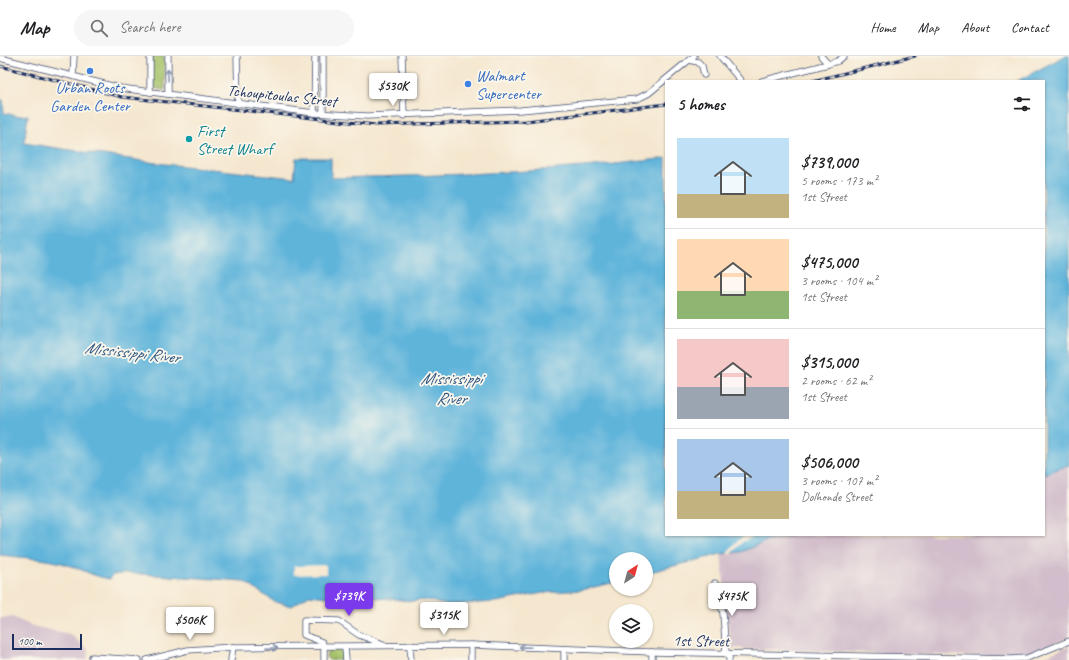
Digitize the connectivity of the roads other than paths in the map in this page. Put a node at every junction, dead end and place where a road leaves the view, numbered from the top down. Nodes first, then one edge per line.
1 (74, 56) edge
2 (150, 56) edge
3 (168, 56) edge
4 (237, 56) edge
5 (315, 56) edge
6 (323, 56) edge
7 (402, 56) edge
8 (694, 56) edge
9 (720, 56) edge
10 (821, 56) edge
11 (844, 56) edge
12 (0, 58) edge
13 (9, 58) edge
14 (688, 60) junction
15 (828, 64) junction
16 (73, 75) junction
17 (704, 75) dead end
18 (740, 80) edge
19 (766, 80) edge
20 (150, 92) junction
21 (168, 94) junction
22 (238, 104) junction
23 (314, 113) junction
24 (324, 113) junction
25 (404, 116) junction
26 (715, 583) dead end
27 (1069, 642) edge
28 (410, 645) junction
29 (471, 645) junction
30 (387, 646) junction
31 (232, 647) junction
32 (324, 647) junction
33 (346, 647) junction
34 (564, 649) junction
35 (652, 652) junction
36 (728, 656) edge
37 (92, 657) dead end
38 (785, 658) edge
39 (853, 658) edge
40 (139, 660) edge
41 (147, 660) edge
42 (152, 660) edge
43 (231, 660) edge
44 (324, 660) edge
45 (346, 660) edge
46 (411, 660) edge
47 (471, 660) edge
48 (564, 660) edge
49 (652, 660) edge

1 - 16 street
2 - 20 street
21 -> 3 street
4 - 22 street
5 - 23 street
6 - 24 street
7 - 25 street
8 - 14 street, Tchoupitoulas Street
9 - 18 street
10 - 15 street
11 - 15 street
12 - 13 street, Tchoupitoulas Street
13 - 16 street, Tchoupitoulas Street
14 - 17 street
14 - 25 street, Tchoupitoulas Street
15 - 19 street
16 - 20 street, Tchoupitoulas Street
20 - 21 street, Tchoupitoulas Street
21 - 22 street, Tchoupitoulas Street
22 - 23 street, Tchoupitoulas Street
23 - 24 street, Tchoupitoulas Street
24 - 25 street, Tchoupitoulas Street
26 - 36 street
27 - 39 street, 1st Street
28 - 29 street, 1st Street
28 - 30 street, 1st Street
28 - 46 street
34 -> 29 street, 1st Street
29 - 47 street
30 - 32 street
30 - 33 street, 1st Street
31 -> 32 street, 1st Street
31 - 42 street, 1st Street
31 - 43 street
32 - 33 street, 1st Street
32 - 44 street
33 - 45 street
34 - 35 street, 1st Street
34 - 48 street
35 - 36 street, 1st Street
35 - 49 street
36 - 38 street, 1st Street
37 - 40 street
38 - 39 street, 1st Street
41 - 42 street, 1st Street

